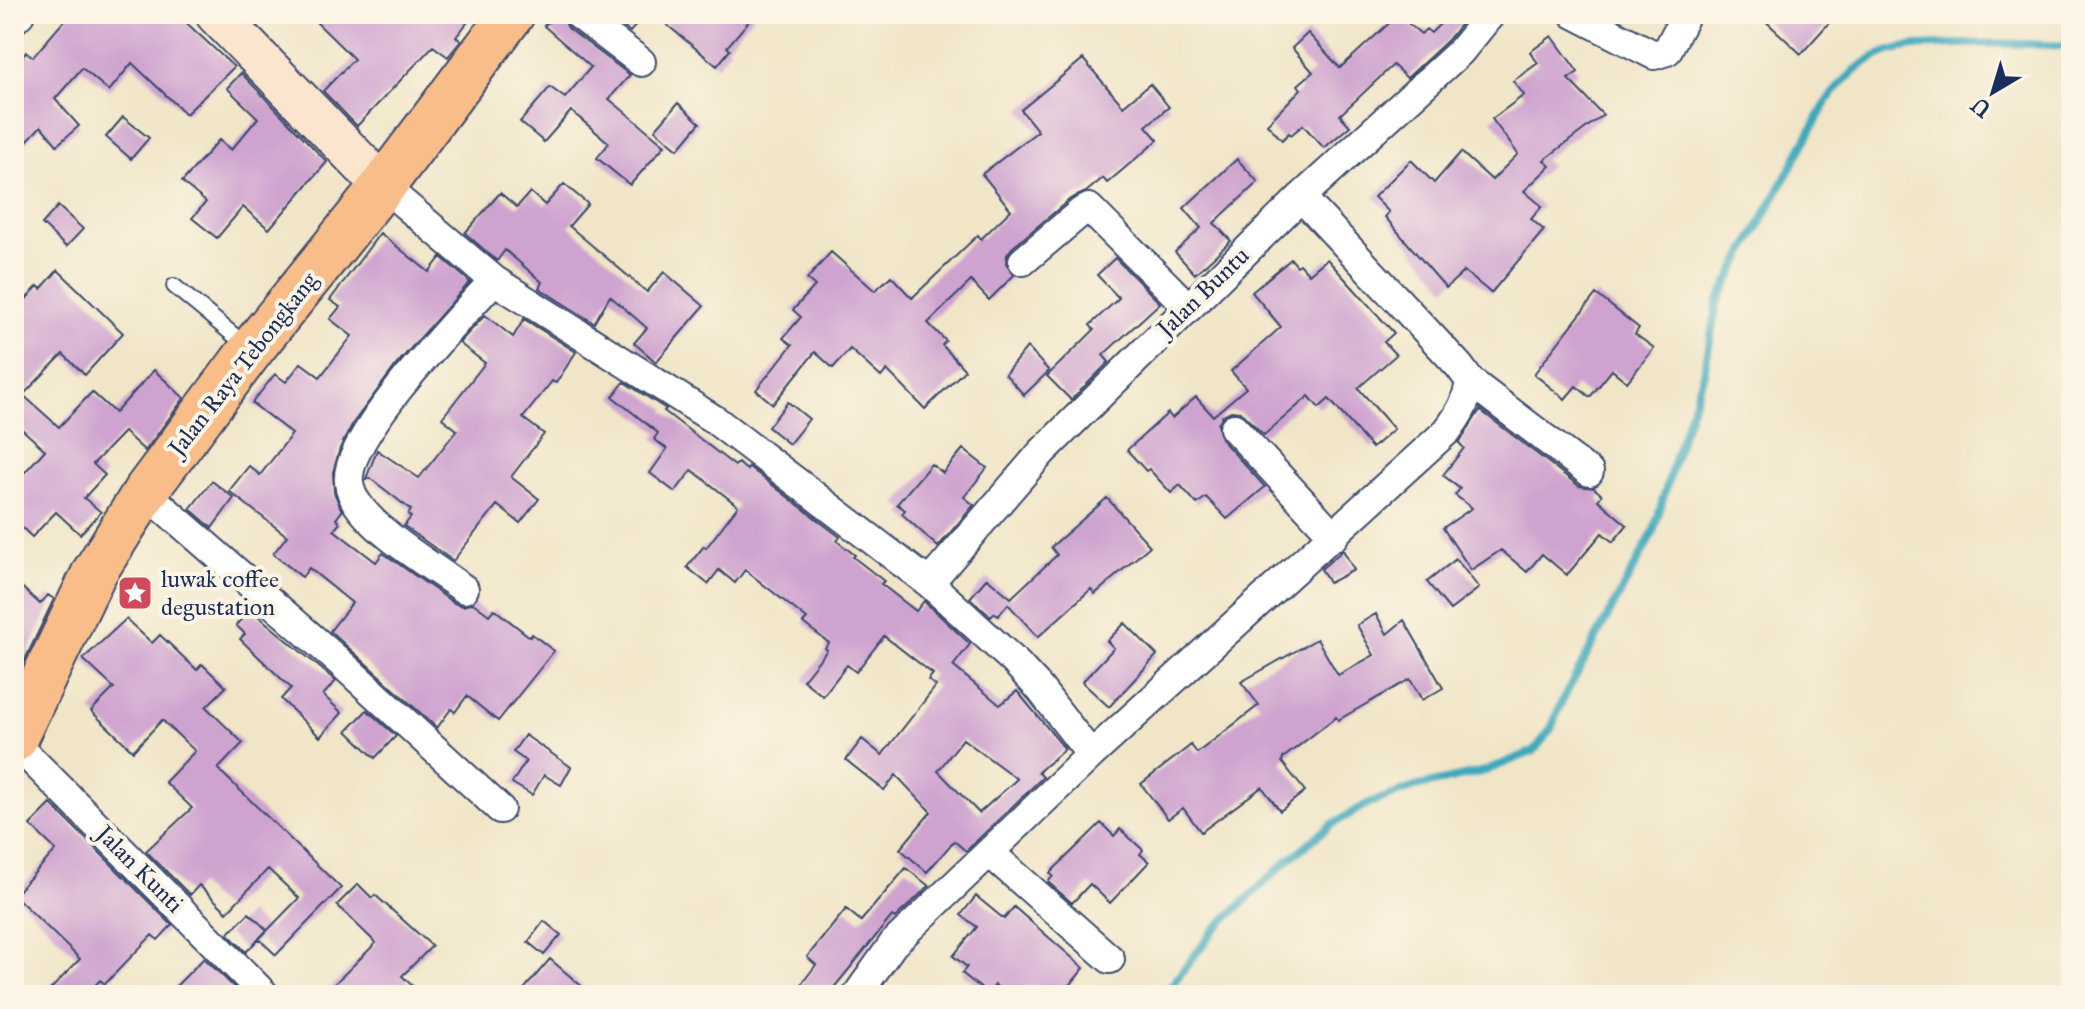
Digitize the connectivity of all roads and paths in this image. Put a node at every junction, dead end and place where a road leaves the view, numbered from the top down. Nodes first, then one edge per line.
1 (20, 14) edge
2 (216, 14) edge
3 (512, 14) edge
4 (578, 14) edge
5 (1491, 14) edge
6 (1574, 14) edge
7 (1686, 14) edge
8 (14, 20) edge
9 (641, 62) dead end
10 (383, 186) junction
11 (1301, 197) junction
12 (1023, 261) dead end
13 (494, 280) junction
14 (174, 286) dead end
15 (1187, 306) junction
16 (251, 350) junction
17 (1470, 381) junction
18 (1234, 428) dead end
19 (1589, 472) dead end
20 (145, 492) junction
21 (1334, 536) junction
22 (929, 583) junction
23 (464, 589) dead end
24 (14, 741) edge
25 (1091, 755) junction
26 (500, 809) dead end
27 (990, 853) junction
28 (1110, 959) dead end
29 (265, 995) edge
30 (857, 995) edge

1 - 8 street
2 - 10 main road
3 - 10 main road, Jalan Raya Tebongkang
4 - 9 street
5 - 11 street, Jalan Buntu
6 - 7 street
10 - 13 street
10 - 16 main road, Jalan Raya Tebongkang
11 - 15 street, Jalan Buntu
11 - 17 street
12 - 15 street
13 - 22 street
13 - 23 street
14 - 16 lane
15 - 22 street, Jalan Buntu
16 - 20 main road, Jalan Raya Tebongkang
17 - 19 street
17 - 21 street
18 - 21 street
20 - 24 main road, Jalan Raya Tebongkang
20 - 26 street
21 - 25 street
22 - 25 street
24 - 29 street, Jalan Kunti
25 - 27 street
27 - 28 street
27 - 30 street

